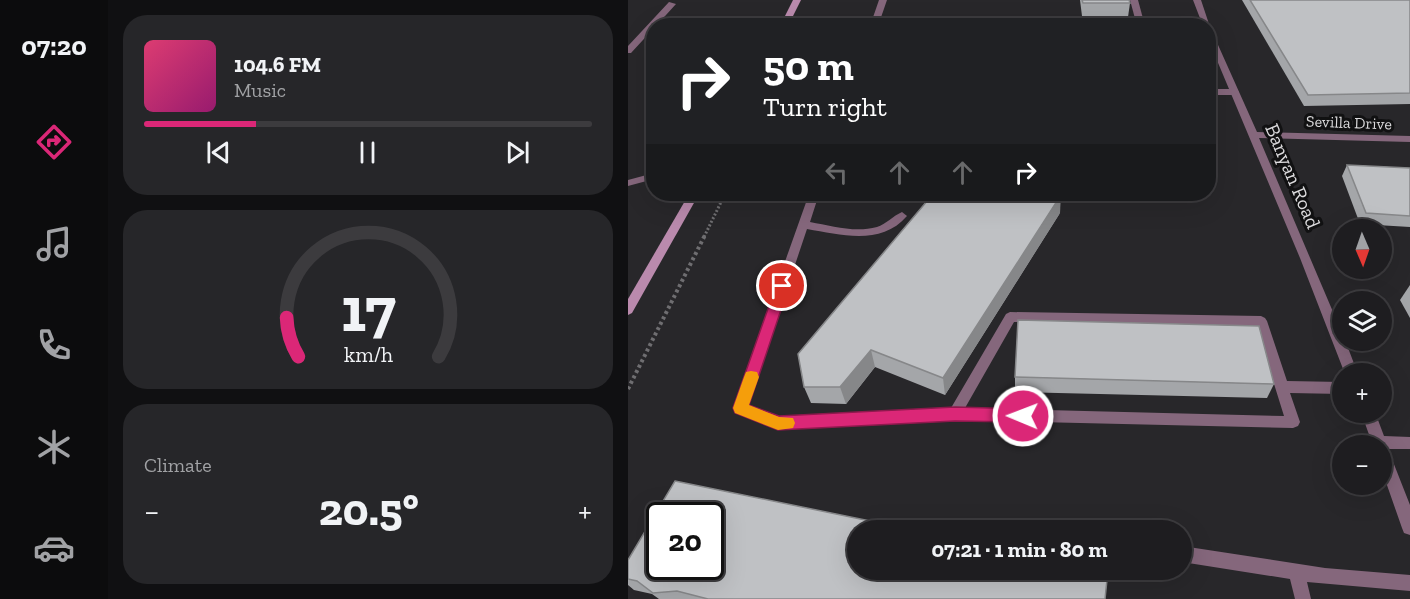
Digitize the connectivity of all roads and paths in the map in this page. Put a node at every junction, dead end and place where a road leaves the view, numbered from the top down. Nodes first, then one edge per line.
1 (797, 0) edge
2 (883, 0) edge
3 (1134, 0) edge
4 (1197, 0) edge
5 (672, 4) dead end
6 (659, 18) edge
7 (788, 18) edge
8 (877, 18) edge
9 (1139, 18) edge
10 (1204, 18) edge
11 (646, 32) edge
12 (1216, 46) edge
13 (628, 51) edge
14 (1216, 92) edge
15 (1235, 92) junction
16 (1252, 135) junction
17 (1410, 139) edge
18 (646, 178) edge
19 (628, 183) edge
20 (690, 201) edge
21 (722, 201) edge
22 (812, 201) edge
23 (902, 216) dead end
24 (804, 225) junction
25 (628, 310) edge
26 (1348, 363) edge
27 (1282, 387) junction
28 (1332, 388) edge
29 (628, 389) edge
30 (955, 414) junction
31 (1392, 442) edge
32 (1410, 443) edge
33 (1392, 476) edge
34 (1410, 528) edge
35 (1192, 556) edge
36 (1297, 572) junction
37 (1410, 583) edge
38 (1303, 599) edge

1 - 7 main road
2 - 8 street
3 - 9 street
4 - 10 street, Banyan Road
5 - 6 street
11 - 13 street
12 - 15 street, Banyan Road
14 - 15 street
15 - 16 street, Banyan Road
16 - 17 street, Sevilla Drive
16 - 26 street, Banyan Road
18 - 19 street
20 - 25 main road
21 - 29 path
22 - 24 street
23 - 24 street
24 - 30 street
27 - 28 street
27 - 30 street
27 - 30 street
31 - 32 street
33 - 34 street
35 - 36 street
36 - 37 street
36 - 38 street

